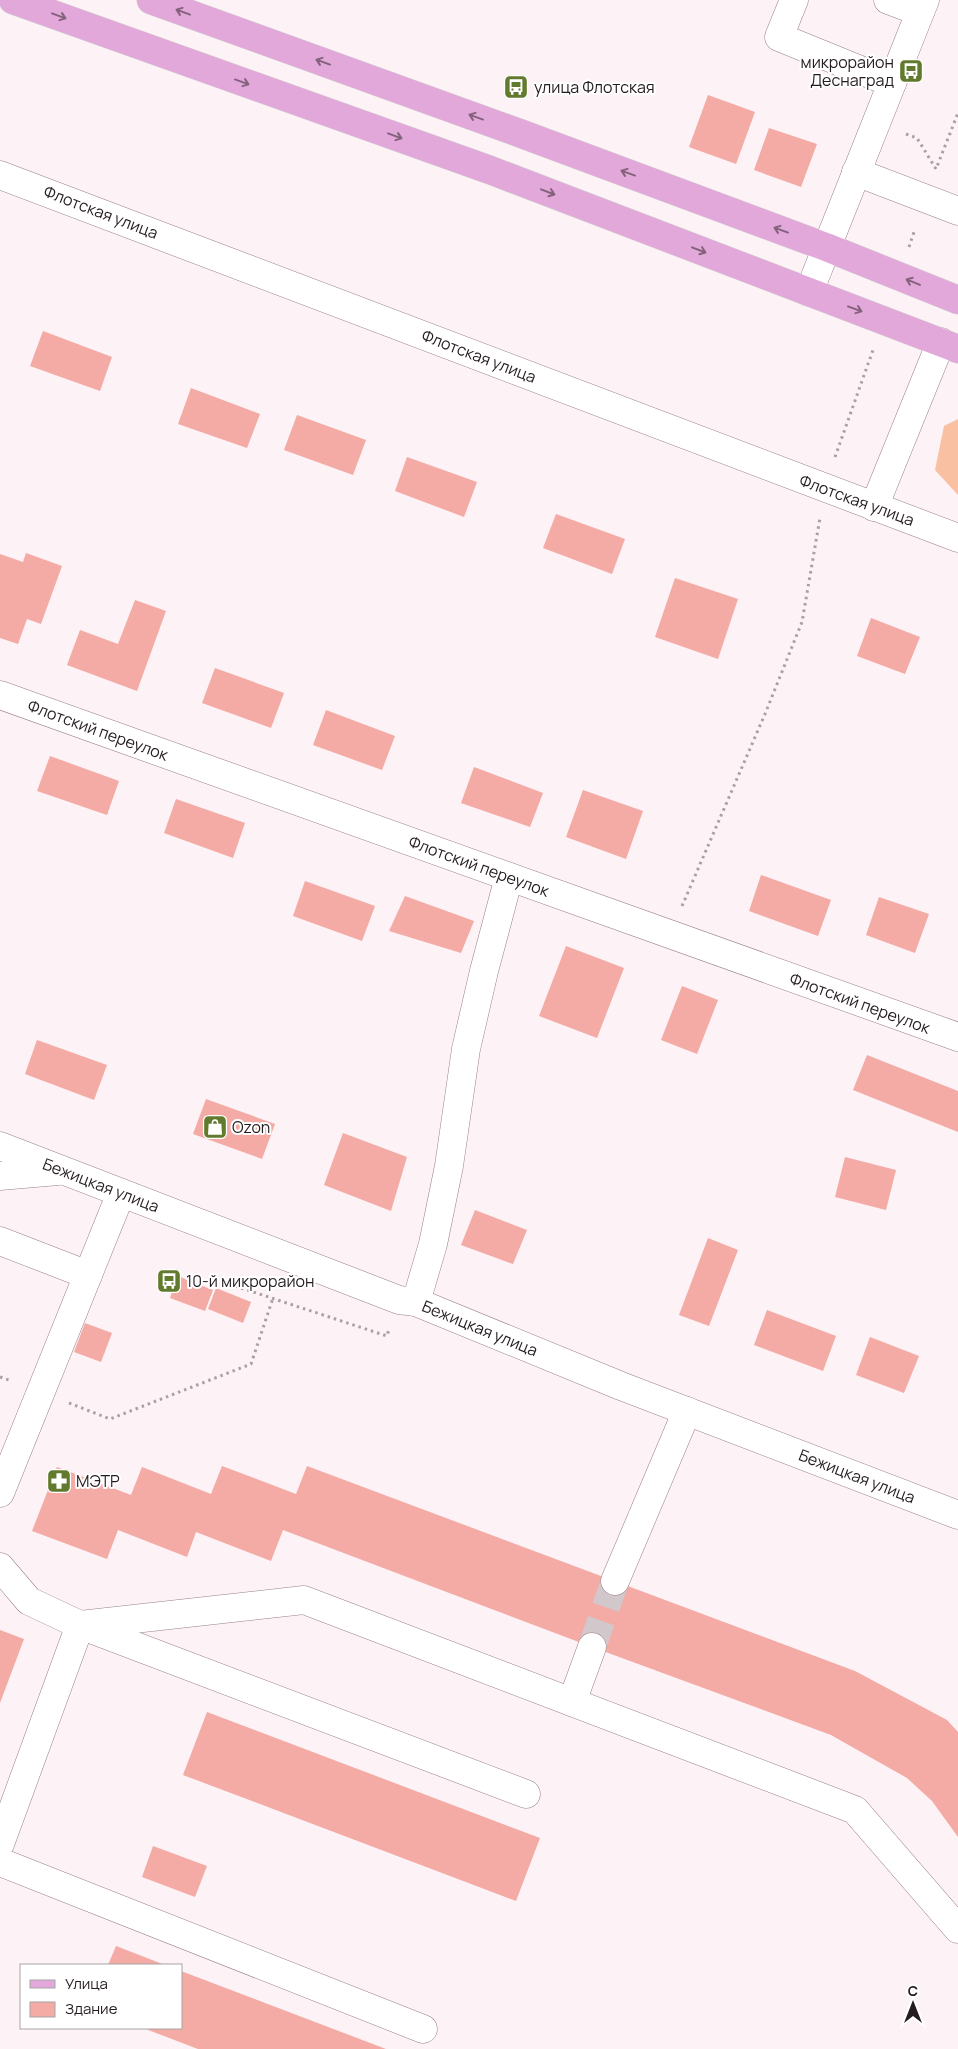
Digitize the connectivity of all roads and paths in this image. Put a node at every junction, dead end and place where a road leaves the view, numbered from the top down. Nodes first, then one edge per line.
1 (13, 0) edge
2 (151, 0) edge
3 (794, 0) edge
4 (888, 0) edge
5 (922, 6) edge
6 (892, 83) junction
7 (958, 113) edge
8 (876, 121) junction
9 (856, 172) junction
10 (0, 175) edge
11 (958, 211) edge
12 (826, 247) junction
13 (809, 292) junction
14 (958, 300) edge
15 (949, 345) edge
16 (824, 488) junction
17 (874, 507) junction
18 (958, 538) edge
19 (0, 695) edge
20 (509, 877) junction
21 (670, 934) junction
22 (958, 1038) edge
23 (0, 1146) edge
24 (65, 1171) junction
25 (0, 1176) edge
26 (121, 1193) junction
27 (0, 1241) edge
28 (88, 1275) junction
29 (274, 1298) dead end
30 (416, 1302) junction
31 (0, 1377) edge
32 (40, 1392) junction
33 (686, 1411) junction
34 (0, 1493) edge
35 (958, 1515) edge
36 (0, 1567) edge
37 (615, 1581) tunnel mouth
38 (80, 1626) junction
39 (592, 1648) tunnel mouth
40 (572, 1702) junction
41 (526, 1794) dead end
42 (0, 1844) edge
43 (0, 1862) edge
44 (958, 1929) edge
45 (423, 2029) dead end

1 -> 13 main road
12 -> 2 main road
3 - 6 street
4 - 5 street
5 - 6 street
6 - 8 street
7 - 8 path
8 - 9 street
9 - 11 street
9 - 12 street
10 - 16 street, Флотская улица
12 - 13 street
14 -> 12 main road
13 -> 15 main road
15 - 17 street
16 - 17 street, Флотская улица
16 - 21 path
17 - 18 street, Флотская улица
19 - 20 street, Флотский переулок
20 - 21 street, Флотский переулок
20 - 30 street
21 - 22 street, Флотский переулок
23 - 24 street, Бежицкая улица
24 - 25 street
24 - 26 street, Бежицкая улица
26 - 28 street
26 - 30 street, Бежицкая улица
27 - 28 street
28 - 32 street
29 - 32 path
30 - 33 street, Бежицкая улица
31 - 32 path
32 - 34 street
33 - 35 street, Бежицкая улица
33 - 37 street
36 - 38 street
38 - 40 street
38 - 41 street
38 - 42 street
39 - 40 street
40 - 44 street
43 - 45 street

